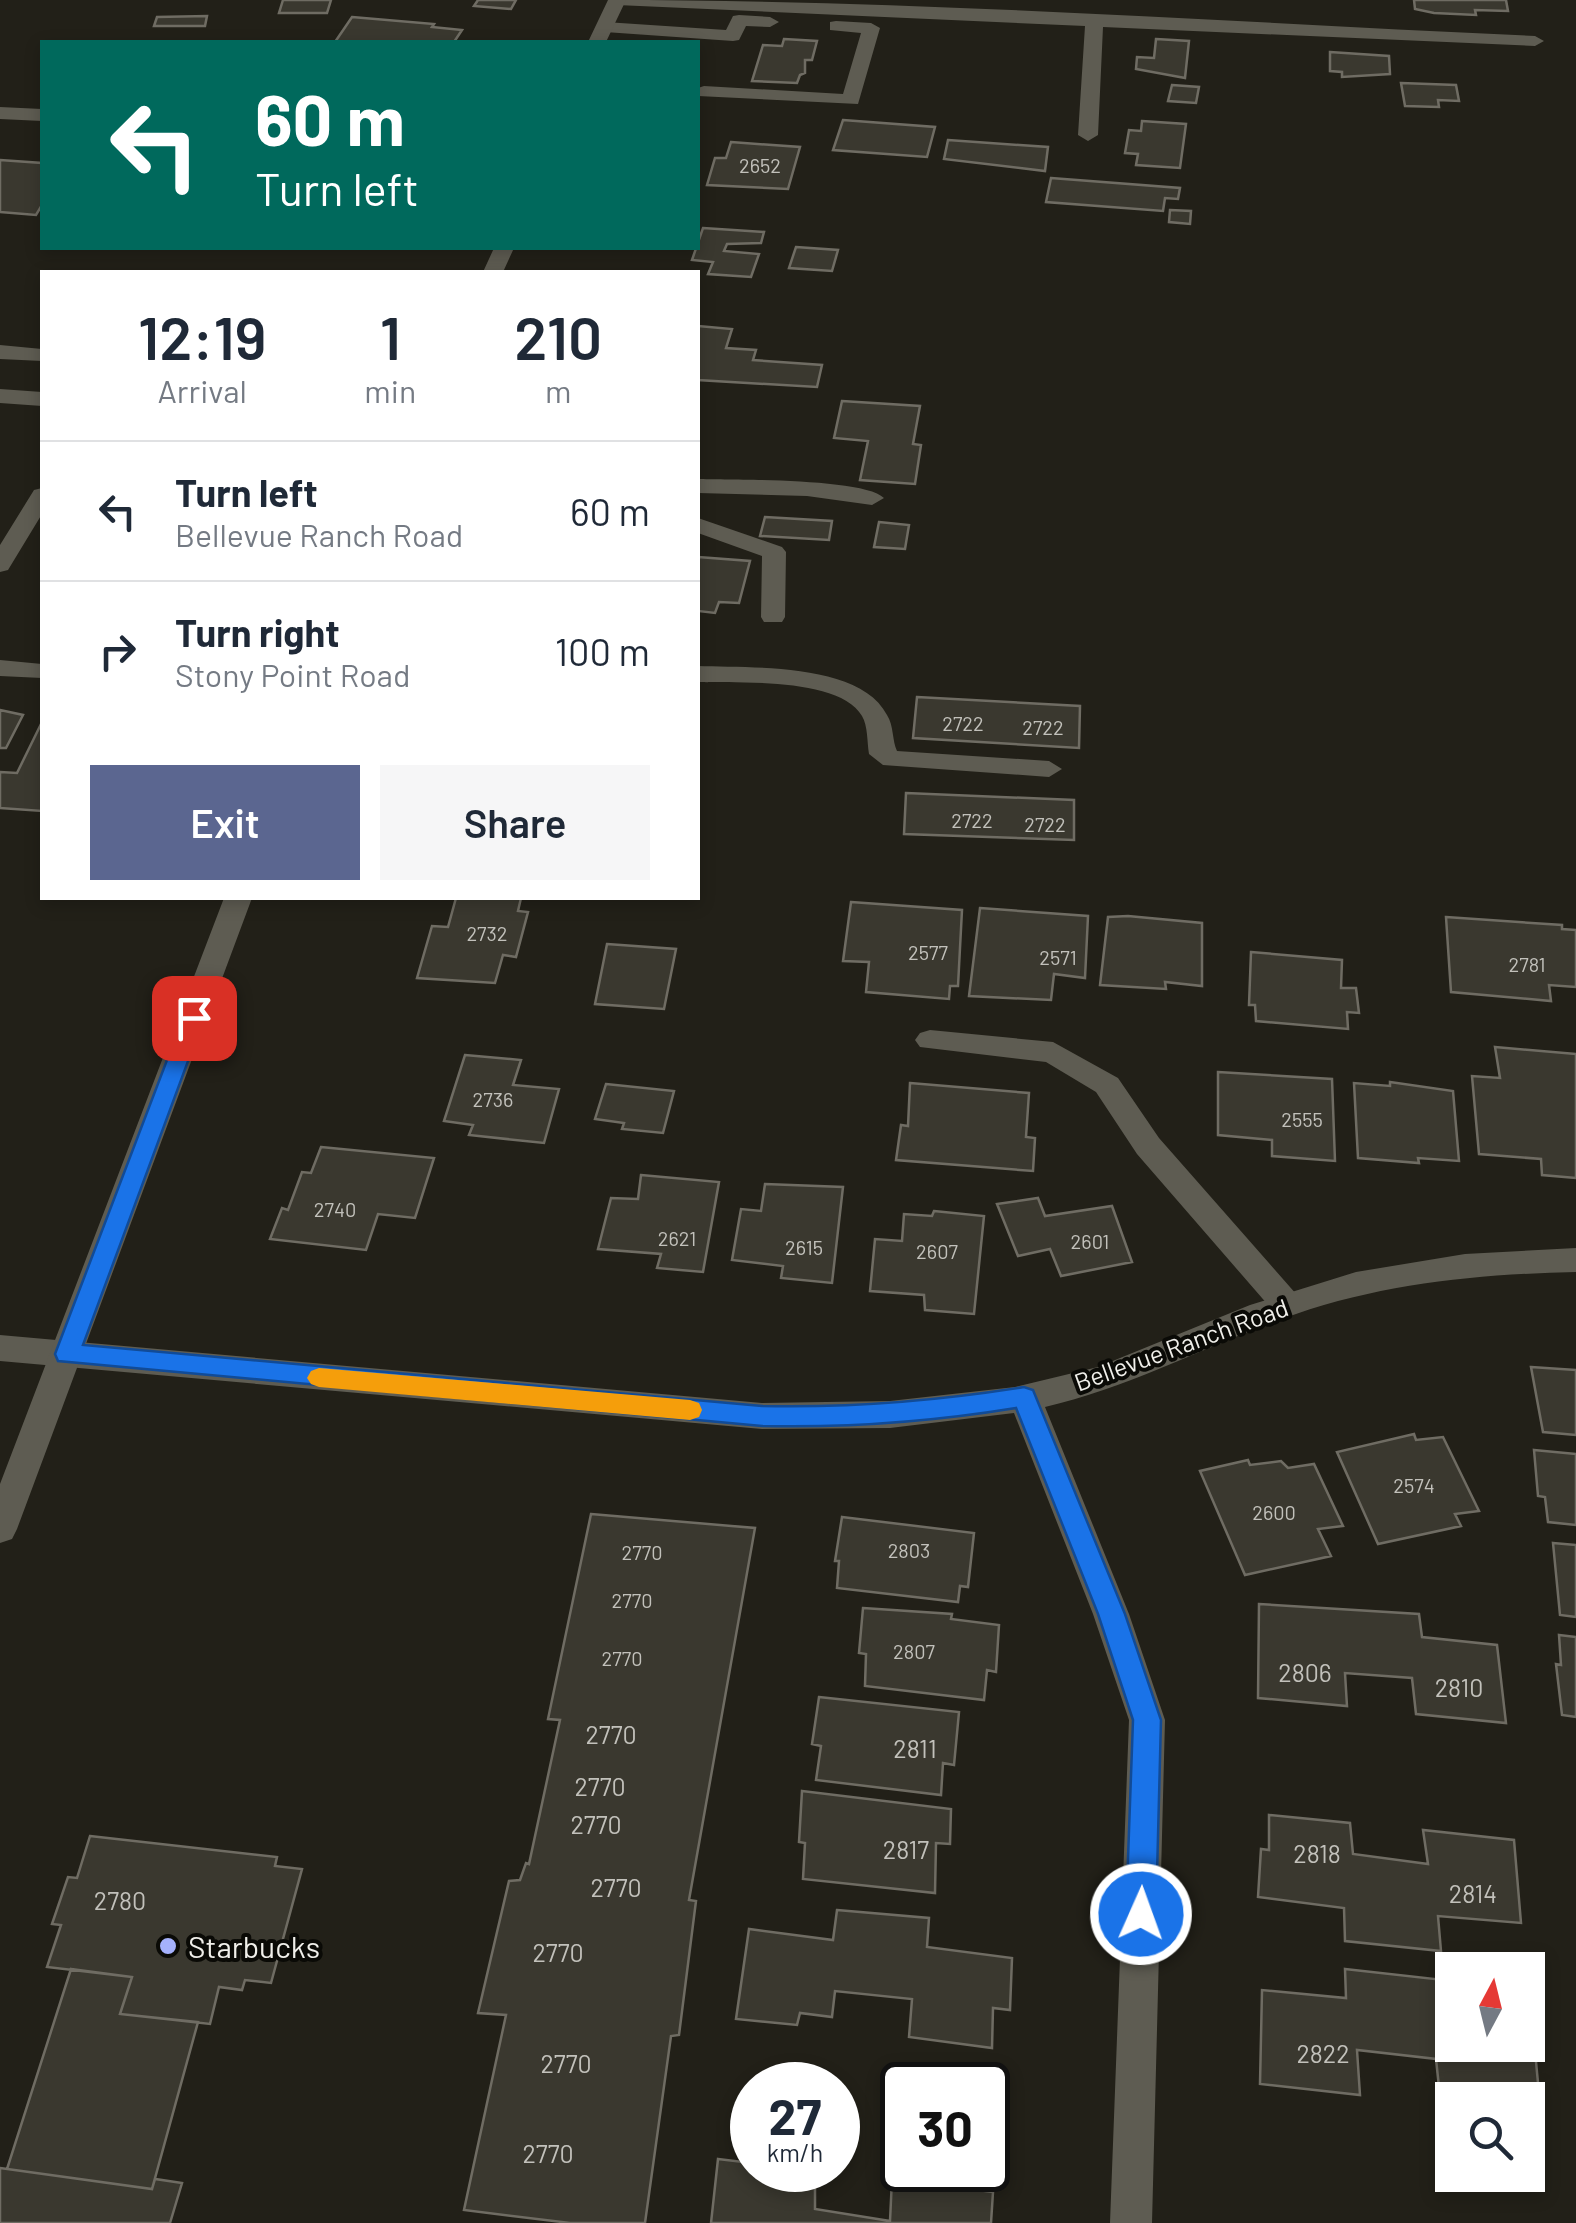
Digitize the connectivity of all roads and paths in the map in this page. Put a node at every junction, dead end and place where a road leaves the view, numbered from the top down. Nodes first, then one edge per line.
1 (617, 0) edge
2 (1094, 21) junction
3 (601, 35) edge
4 (1535, 40) dead end
5 (700, 98) edge
6 (0, 113) edge
7 (40, 115) edge
8 (1088, 135) dead end
9 (0, 352) edge
10 (40, 355) edge
11 (0, 396) edge
12 (40, 399) edge
13 (700, 486) edge
14 (40, 498) edge
15 (872, 498) dead end
16 (700, 526) edge
17 (0, 566) edge
18 (773, 617) dead end
19 (0, 668) edge
20 (40, 671) edge
21 (700, 674) edge
22 (1049, 769) dead end
23 (237, 900) edge
24 (930, 1040) dead end
25 (1576, 1260) edge
26 (1286, 1304) junction
27 (0, 1348) edge
28 (67, 1354) junction
29 (1024, 1397) junction
30 (0, 1529) edge
31 (1132, 2223) edge

1 - 2 street
1 - 3 street
2 - 4 street
2 - 8 street
3 - 5 street
6 - 7 street
9 - 10 street
11 - 12 street
13 - 15 street
14 - 17 street
16 - 18 street
19 - 20 street
21 - 22 street
23 - 28 street
24 - 26 street
25 - 26 street, Bellevue Ranch Road
26 - 29 street, Bellevue Ranch Road
27 - 28 street, Bellevue Ranch Road
28 - 29 street, Bellevue Ranch Road
28 - 30 street
29 - 31 street

